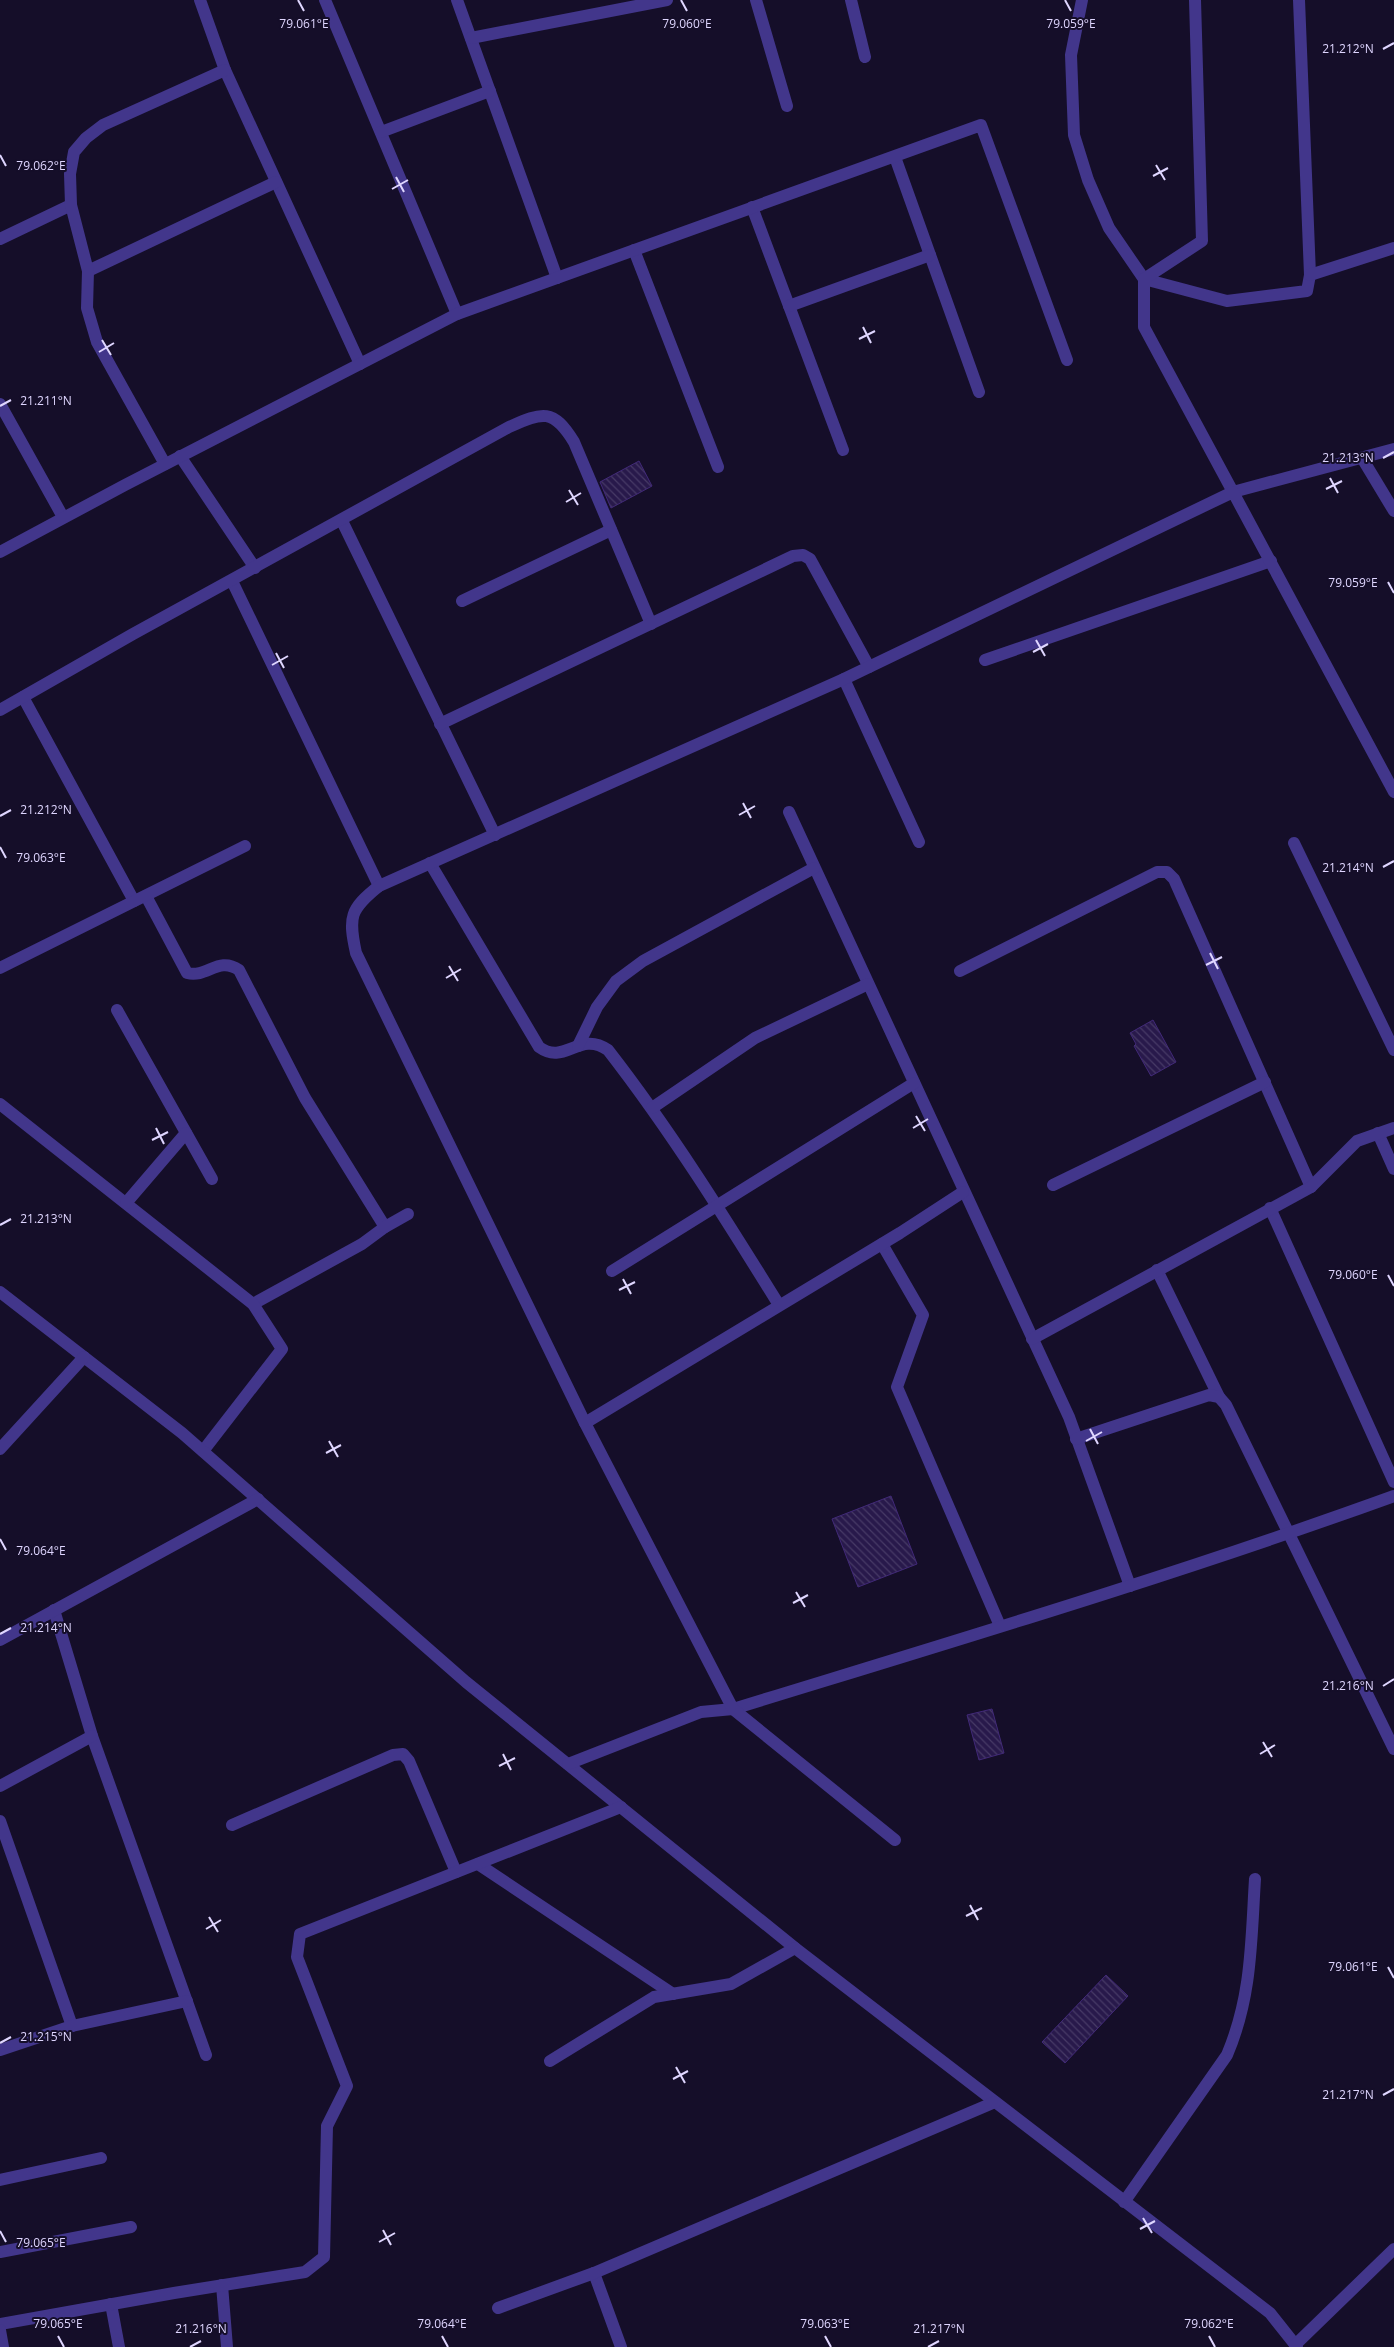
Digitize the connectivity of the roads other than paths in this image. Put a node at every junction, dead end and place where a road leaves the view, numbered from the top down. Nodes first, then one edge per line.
1 (200, 0) edge
2 (325, 0) edge
3 (457, 0) edge
4 (666, 0) edge
5 (756, 0) edge
6 (851, 0) edge
7 (1082, 0) edge
8 (1194, 0) edge
9 (1299, 0) edge
10 (471, 38) junction
11 (865, 57) dead end
12 (225, 70) junction
13 (490, 91) junction
14 (787, 106) dead end
15 (380, 132) junction
16 (895, 157) junction
17 (276, 182) junction
18 (71, 204) junction
19 (752, 207) junction
20 (0, 239) edge
21 (1394, 248) edge
22 (634, 250) junction
23 (930, 255) junction
24 (88, 271) junction
25 (1310, 276) junction
26 (557, 278) junction
27 (1144, 279) junction
28 (789, 306) junction
29 (457, 314) junction
30 (1067, 360) dead end
31 (360, 364) junction
32 (979, 392) dead end
33 (0, 404) edge
34 (843, 450) dead end
35 (1394, 450) edge
36 (180, 456) junction
37 (1362, 458) junction
38 (165, 464) junction
39 (718, 466) dead end
40 (1233, 492) junction
41 (1394, 510) edge
42 (63, 517) junction
43 (342, 521) junction
44 (611, 530) junction
45 (0, 552) edge
46 (1271, 561) junction
47 (254, 568) junction
48 (232, 581) junction
49 (462, 601) dead end
50 (650, 624) junction
51 (985, 660) dead end
52 (869, 668) junction
53 (844, 679) junction
54 (24, 697) junction
55 (0, 710) edge
56 (440, 724) junction
57 (1394, 764) edge
58 (1381, 768) junction
59 (1394, 792) edge
60 (789, 812) dead end
61 (495, 835) junction
62 (918, 842) dead end
63 (1294, 843) dead end
64 (245, 846) dead end
65 (430, 863) junction
66 (814, 868) junction
67 (380, 886) junction
68 (140, 898) junction
69 (0, 968) edge
70 (960, 971) dead end
71 (868, 984) junction
72 (117, 1010) dead end
73 (578, 1046) junction
74 (1394, 1050) edge
75 (1265, 1082) junction
76 (914, 1083) junction
77 (0, 1104) edge
78 (652, 1108) junction
79 (1394, 1128) edge
80 (1378, 1132) junction
81 (186, 1133) junction
82 (1394, 1169) edge
83 (212, 1179) dead end
84 (1053, 1185) dead end
85 (1311, 1187) junction
86 (963, 1192) junction
87 (126, 1202) junction
88 (717, 1205) junction
89 (1270, 1208) junction
90 (408, 1214) dead end
91 (385, 1227) junction
92 (882, 1244) junction
93 (1157, 1270) junction
94 (612, 1271) dead end
95 (0, 1292) edge
96 (254, 1304) junction
97 (779, 1305) junction
98 (1032, 1339) junction
99 (84, 1357) junction
100 (1219, 1397) junction
101 (585, 1423) junction
102 (1076, 1439) junction
103 (0, 1449) edge
104 (202, 1451) junction
105 (1394, 1482) edge
106 (1394, 1496) edge
107 (258, 1499) junction
108 (1288, 1534) junction
109 (1130, 1586) junction
110 (54, 1610) junction
111 (1000, 1626) junction
112 (0, 1640) edge
113 (733, 1709) junction
114 (92, 1736) junction
115 (1394, 1749) edge
116 (568, 1764) junction
117 (0, 1786) edge
118 (621, 1807) junction
119 (0, 1821) edge
120 (232, 1825) dead end
121 (895, 1840) dead end
122 (478, 1864) junction
123 (456, 1872) junction
124 (1255, 1879) dead end
125 (795, 1948) junction
126 (673, 1994) junction
127 (187, 2001) junction
128 (72, 2026) junction
129 (0, 2050) edge
130 (206, 2054) dead end
131 (550, 2061) dead end
132 (995, 2102) junction
133 (101, 2158) dead end
134 (0, 2180) edge
135 (1124, 2202) junction
136 (131, 2227) dead end
137 (1394, 2249) edge
138 (0, 2252) edge
139 (594, 2273) junction
140 (222, 2285) junction
141 (111, 2304) junction
142 (498, 2308) dead end
143 (0, 2324) edge
144 (0, 2330) edge
145 (1296, 2346) edge
146 (3, 2347) edge
147 (119, 2347) edge
148 (227, 2347) edge
149 (621, 2347) edge

1 - 12 street
2 - 15 street
3 - 10 street
4 - 10 street
5 - 14 street
6 - 11 street
7 - 27 street
8 - 27 street
9 - 25 street
10 - 13 street
12 - 17 street
12 - 18 street
13 - 15 street
13 - 26 street
15 - 29 street
16 - 19 street
16 - 23 street
16 - 30 street
17 - 24 street
17 - 31 street
18 - 20 street
18 - 24 street
19 - 22 street
19 - 28 street
21 - 25 street
22 - 26 street
22 - 39 street
23 - 28 street
23 - 32 street
24 - 38 street
25 - 27 street
26 - 29 street
27 - 40 street
28 - 34 street
29 - 31 street
31 - 36 street
33 - 42 street
35 - 37 street
36 - 38 street
36 - 47 street
37 - 40 street
37 - 41 street
38 - 42 street
40 - 46 street
40 - 52 street
42 - 45 street
43 - 44 street
43 - 47 street
43 - 56 street
44 - 49 street
44 - 50 street
46 - 51 street
46 - 58 street
47 - 48 street
48 - 54 street
48 - 67 street
50 - 52 street
50 - 56 street
52 - 53 street
53 - 61 street
53 - 62 street
54 - 55 street
54 - 68 street
56 - 61 street
57 - 58 street
58 - 59 street
60 - 66 street
61 - 65 street
63 - 74 street
64 - 68 street
65 - 67 street
65 - 73 street
66 - 71 street
66 - 73 street
67 - 101 street
68 - 69 street
68 - 91 street
70 - 75 street
71 - 76 street
71 - 78 street
72 - 81 street
73 - 78 street
75 - 84 street
75 - 85 street
76 - 86 street
76 - 88 street
77 - 87 street
78 - 88 street
79 - 80 street
80 - 82 street
80 - 85 street
81 - 83 street
81 - 87 street
85 - 89 street
86 - 92 street
86 - 98 street
87 - 96 street
88 - 94 street
88 - 97 street
89 - 93 street
89 - 105 street
90 - 91 street
91 - 96 street
92 - 97 street
92 - 111 street
93 - 98 street
93 - 100 street
95 - 99 street
96 - 104 street
97 - 101 street
98 - 102 street
99 - 103 street
99 - 104 street
100 - 102 street
100 - 108 street
101 - 113 street
102 - 109 street
104 - 107 street
106 - 108 street
107 - 110 street
107 - 116 street
108 - 109 street
108 - 115 street
109 - 111 street
110 - 112 street
110 - 114 street
111 - 113 street
113 - 116 street
113 - 121 street
114 - 117 street
114 - 127 street
116 - 118 street
118 - 122 street
118 - 125 street
119 - 128 street
120 - 123 street
122 - 123 street
122 - 126 street
123 - 140 street
124 - 135 street
125 - 126 street
125 - 132 street
126 - 131 street
127 - 128 street
127 - 130 street
128 - 129 street
132 - 135 street
132 - 139 street
133 - 134 street
135 - 145 street
136 - 138 street
137 - 145 street
139 - 142 street
139 - 149 street
140 - 141 street
140 - 148 street
141 - 143 street
141 - 147 street
144 - 146 street

